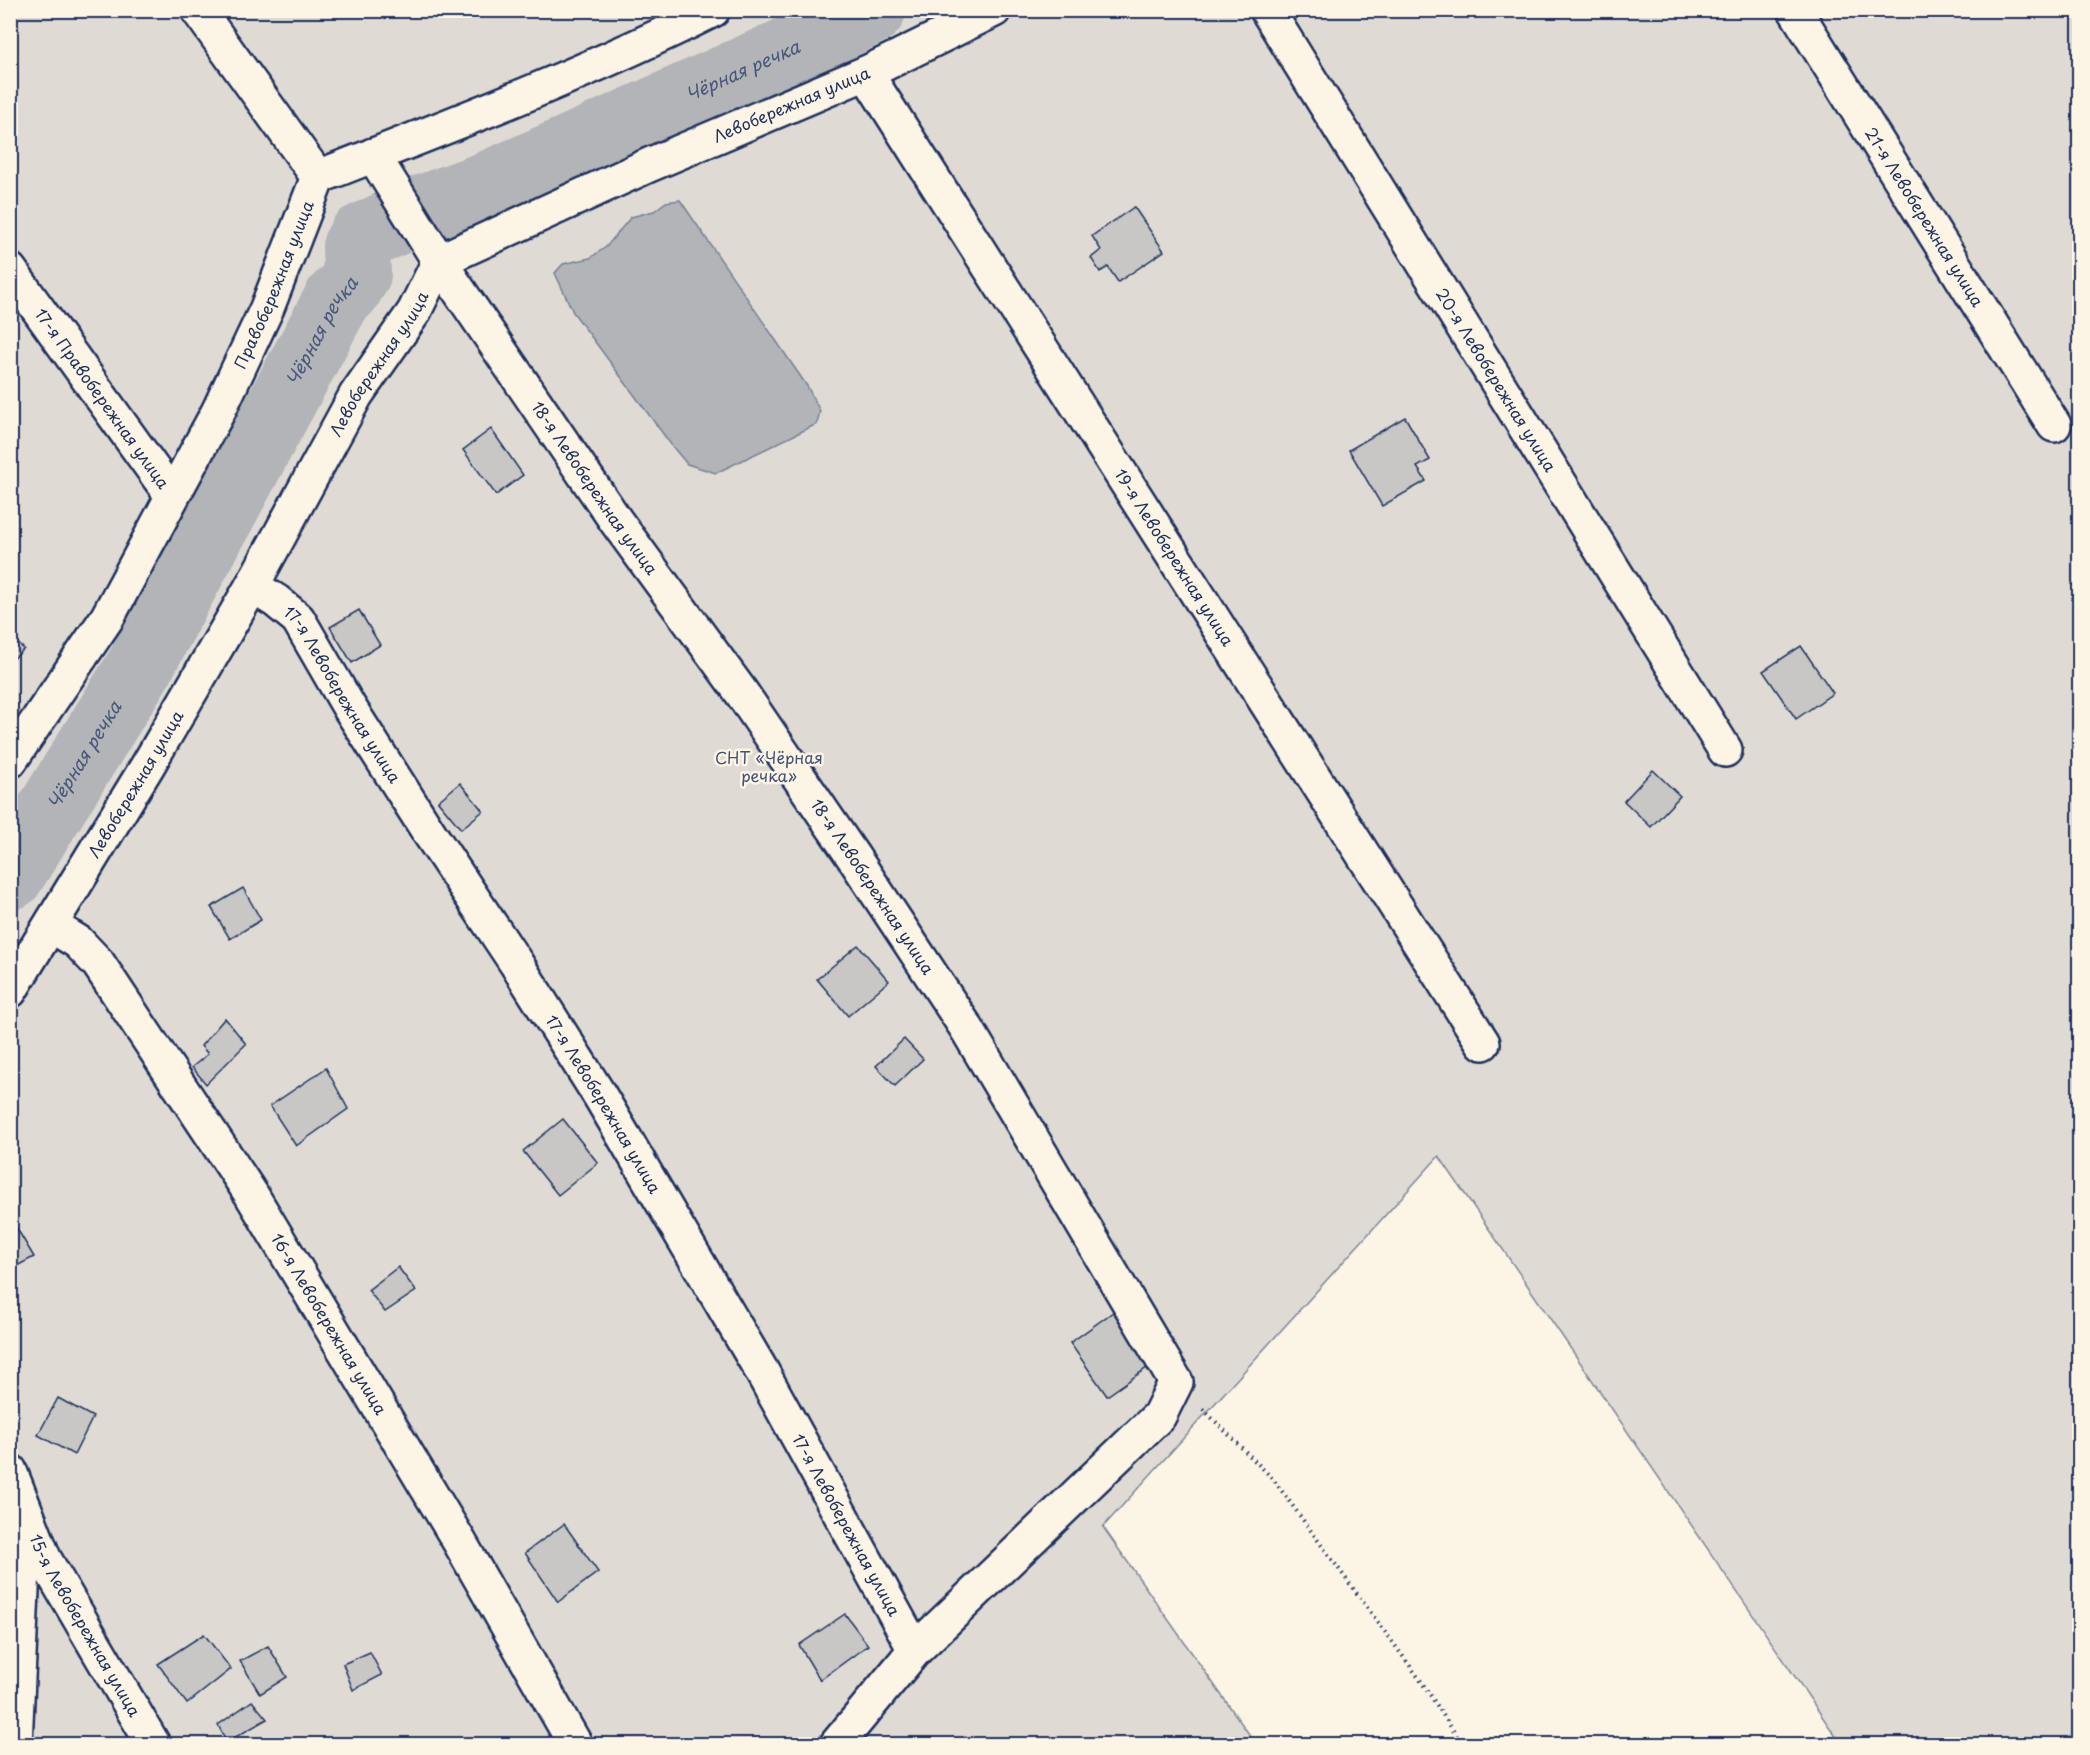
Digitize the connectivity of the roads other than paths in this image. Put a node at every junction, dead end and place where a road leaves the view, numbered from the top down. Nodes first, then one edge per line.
1 (198, 10) edge
2 (713, 10) edge
3 (994, 10) edge
4 (1267, 10) edge
5 (1795, 10) edge
6 (866, 73) junction
7 (373, 155) junction
8 (318, 177) junction
9 (440, 261) junction
10 (10, 270) edge
11 (2054, 425) dead end
12 (172, 496) junction
13 (252, 586) junction
14 (1725, 750) dead end
15 (10, 761) edge
16 (52, 926) junction
17 (10, 991) edge
18 (1483, 1043) dead end
19 (10, 1471) edge
20 (26, 1511) junction
21 (915, 1650) junction
22 (15, 1744) edge
23 (153, 1744) edge
24 (575, 1744) edge
25 (837, 1744) edge

1 - 8 street
2 - 7 street
3 - 6 street, Левобережная улица
4 - 14 street, 20-я Левобережная улица
5 - 11 street, 21-я Левобережная улица
6 - 9 street, Левобережная улица
6 - 18 street, 19-я Левобережная улица
7 - 8 street
7 - 9 street, 18-я Левобережная улица
8 - 12 street, Правобережная улица
9 - 13 street, Левобережная улица
9 - 21 street, 18-я Левобережная улица
10 - 12 street, 17-я Правобережная улица
12 - 15 street, Правобережная улица
13 - 16 street, Левобережная улица
13 - 21 street, 17-я Левобережная улица
16 - 17 street, Левобережная улица
16 - 24 street, 16-я Левобережная улица
19 - 20 street, 15-я Левобережная улица
20 - 22 street
20 - 23 street, 15-я Левобережная улица
21 - 25 street

